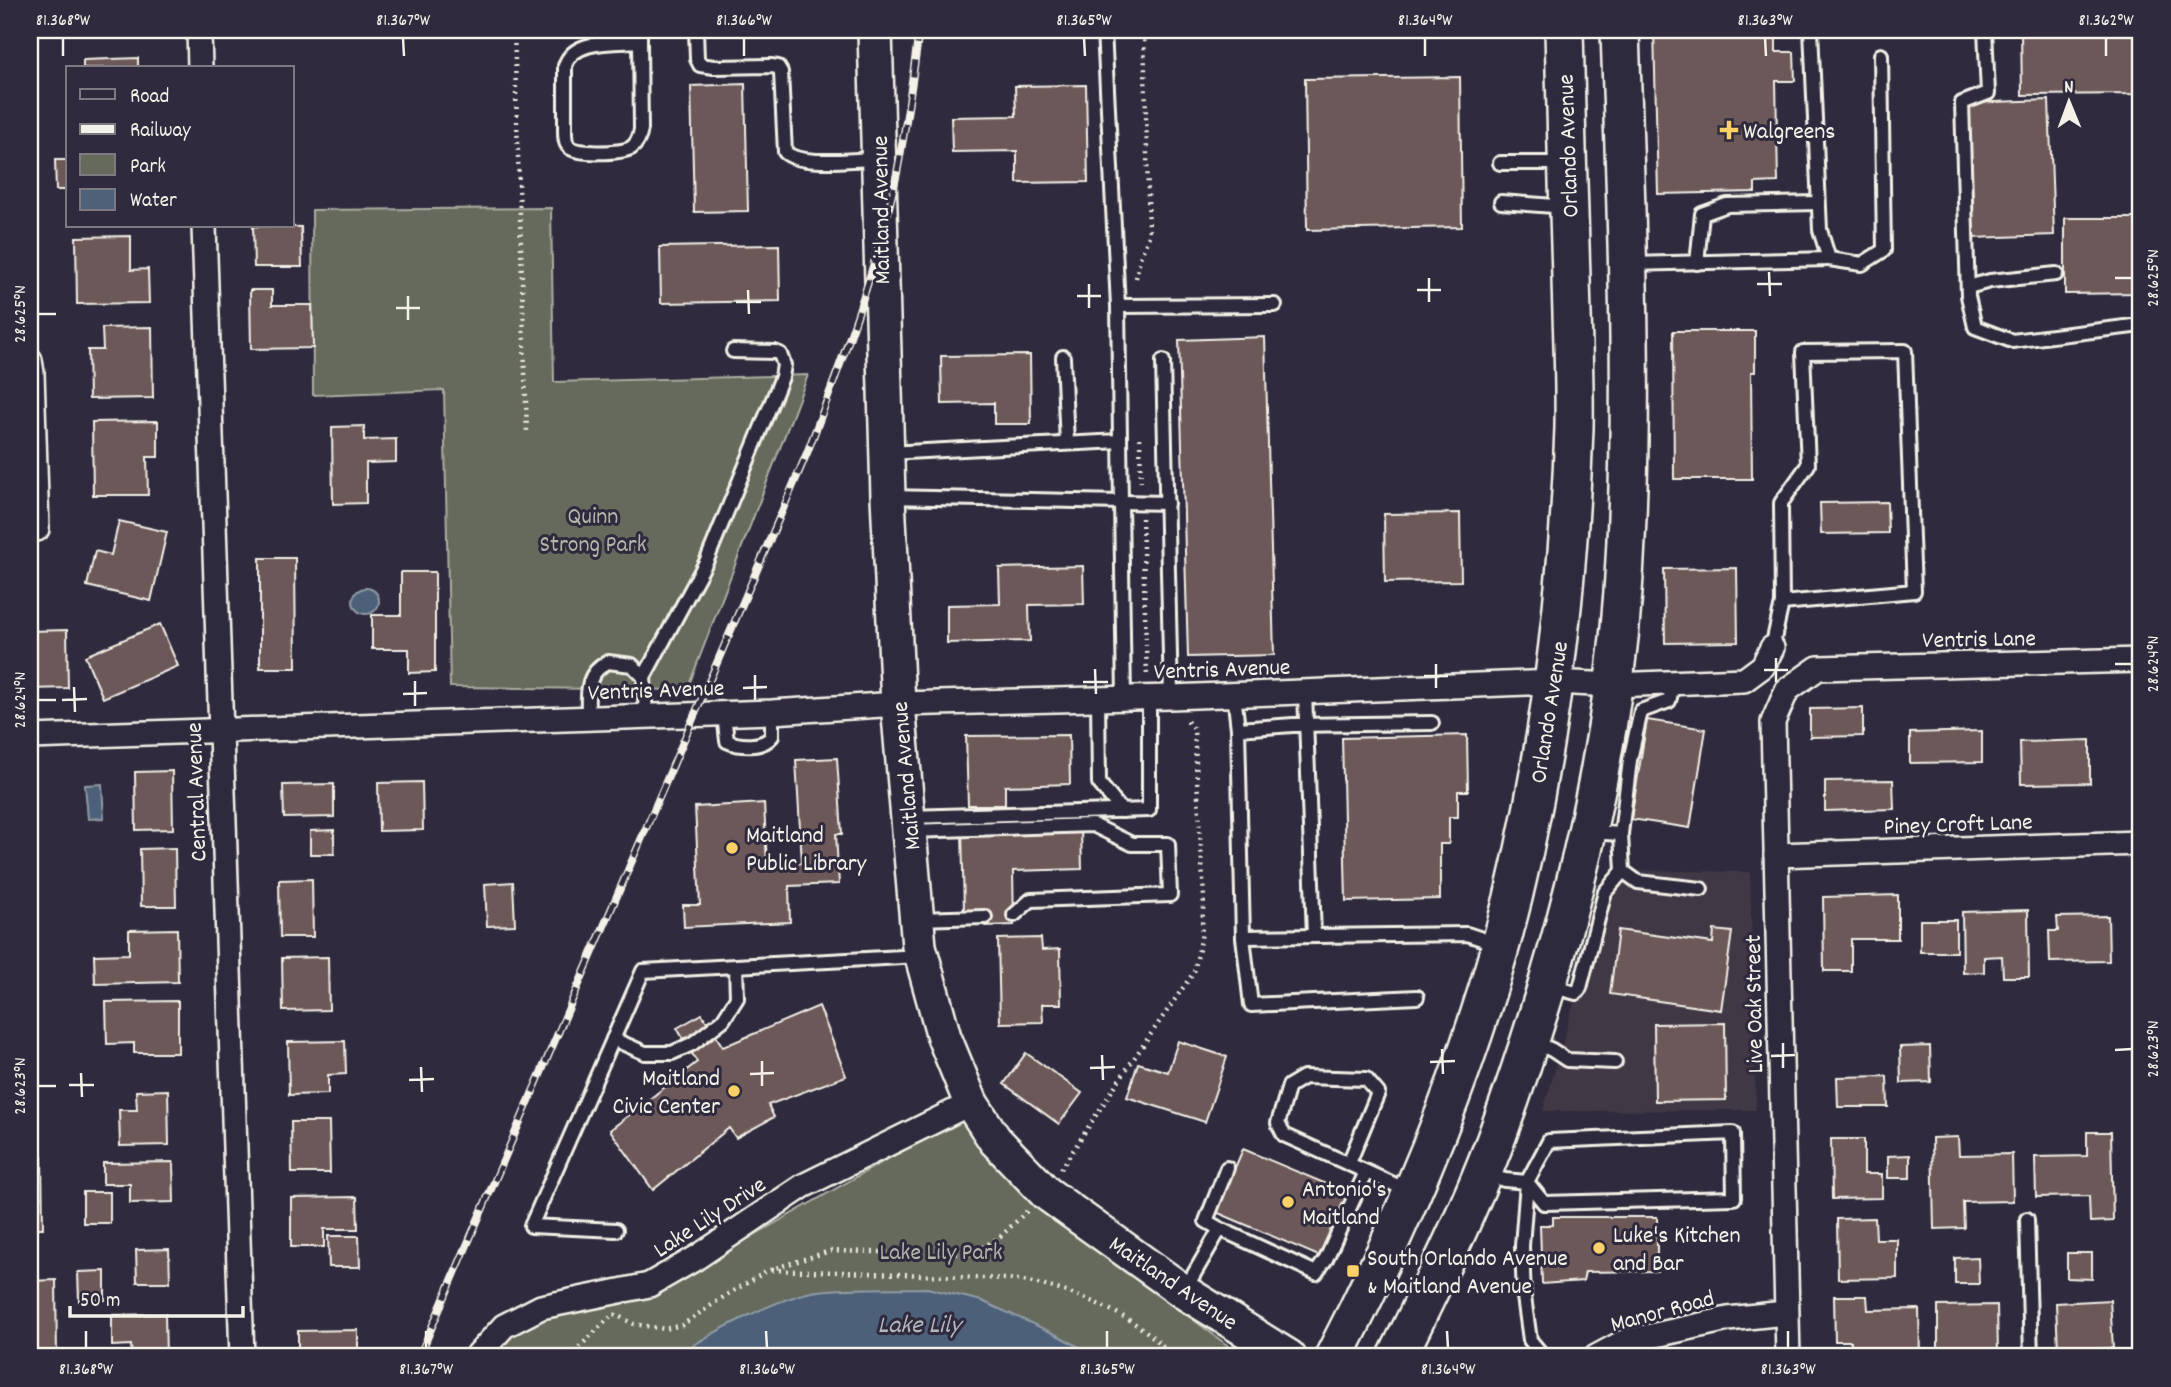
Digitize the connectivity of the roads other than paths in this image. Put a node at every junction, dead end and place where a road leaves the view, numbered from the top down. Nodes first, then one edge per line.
1 (198, 30) edge
2 (696, 30) edge
3 (875, 30) edge
4 (1104, 30) edge
5 (1564, 30) edge
6 (1620, 30) edge
7 (1811, 30) edge
8 (1985, 30) edge
9 (640, 36) edge
10 (1881, 55) dead end
11 (200, 66) edge
12 (879, 159) junction
13 (1500, 163) dead end
14 (1567, 163) junction
15 (1501, 202) dead end
16 (1818, 203) junction
17 (1569, 207) junction
18 (204, 228) edge
19 (1829, 259) junction
20 (1697, 263) junction
21 (1627, 264) junction
22 (2056, 274) dead end
23 (1968, 287) junction
24 (1118, 306) junction
25 (1275, 306) dead end
26 (2141, 325) edge
27 (733, 351) dead end
28 (1063, 357) dead end
29 (30, 360) edge
30 (1163, 361) dead end
31 (1120, 440) junction
32 (1067, 443) junction
33 (887, 453) junction
34 (888, 498) junction
35 (1167, 503) junction
36 (1121, 504) junction
37 (37, 529) dead end
38 (1782, 603) junction
39 (1772, 648) joint
40 (2141, 660) edge
41 (1818, 668) joint
42 (644, 677) junction
43 (1555, 682) junction
44 (1674, 682) junction
45 (1306, 692) junction
46 (1234, 694) junction
47 (1160, 697) junction
48 (1124, 698) junction
49 (1098, 699) junction
50 (898, 704) junction
51 (1623, 708) junction
52 (772, 712) junction
53 (724, 714) junction
54 (646, 716) junction
55 (588, 718) junction
56 (1432, 723) dead end
57 (1307, 724) junction
58 (219, 729) junction
59 (1238, 729) junction
60 (30, 737) edge
61 (1122, 811) junction
62 (909, 824) junction
63 (1603, 833) junction
64 (2141, 843) edge
65 (1776, 855) junction
66 (1623, 871) junction
67 (1701, 889) dead end
68 (1588, 899) junction
69 (1014, 915) dead end
70 (985, 918) dead end
71 (917, 919) junction
72 (1314, 936) junction
73 (1243, 937) junction
74 (1500, 946) junction
75 (922, 956) junction
76 (736, 966) junction
77 (1417, 997) dead end
78 (613, 1039) junction
79 (1529, 1040) junction
80 (1615, 1062) dead end
81 (971, 1103) junction
82 (1349, 1163) junction
83 (1227, 1168) dead end
84 (1366, 1172) junction
85 (1481, 1173) junction
86 (1527, 1182) junction
87 (1413, 1192) junction
88 (2027, 1219) dead end
89 (1220, 1228) junction
90 (616, 1230) dead end
91 (1184, 1292) junction
92 (1785, 1313) junction
93 (1625, 1350) edge
94 (242, 1357) edge
95 (476, 1357) edge
96 (1289, 1357) edge
97 (1334, 1357) edge
98 (1396, 1357) edge
99 (1544, 1357) edge
100 (1596, 1357) edge
101 (1788, 1357) edge
102 (2031, 1357) edge

1 - 11 street
2 - 12 lane
3 - 12 main road, Maitland Avenue
4 - 24 lane
5 - 14 main road, Orlando Avenue
6 - 21 main road
7 - 16 lane
8 - 23 lane
9 - 9 lane
10 - 19 lane
12 - 33 main road, Maitland Avenue
13 - 14 lane
14 - 17 main road, Orlando Avenue
15 - 17 lane
16 - 19 lane
16 - 20 lane
17 - 43 main road, Orlando Avenue
18 - 58 street, Central Avenue
19 - 20 lane
20 - 21 lane
21 - 51 main road
22 - 23 lane
23 - 26 lane
24 - 25 lane
24 - 31 lane
27 - 42 lane
28 - 32 lane
29 - 37 street
30 - 35 lane
31 - 32 lane
31 - 36 lane
32 - 33 lane
33 - 34 main road, Maitland Avenue
34 - 36 lane
34 - 50 main road, Maitland Avenue
35 - 36 lane
35 - 47 lane
36 - 48 lane
38 - 38 lane
38 - 39 lane
39 - 44 street, Ventris Avenue
40 - 41 street, Ventris Lane
41 - 65 street, Live Oak Street
42 - 54 lane
42 - 55 lane
43 - 45 street, Ventris Avenue
43 - 51 street, Ventris Avenue
43 - 74 main road, Orlando Avenue
44 - 51 street, Ventris Avenue
44 - 51 lane
45 - 46 street, Ventris Avenue
45 - 57 lane
46 - 47 street, Ventris Avenue
46 - 59 lane
47 - 48 street, Ventris Avenue
47 - 61 lane
48 - 49 street, Ventris Avenue
49 - 50 street, Ventris Avenue
49 - 61 lane
50 - 52 street, Ventris Avenue
50 - 62 main road, Maitland Avenue
51 - 63 main road
52 - 53 street, Ventris Avenue
52 - 53 lane
53 - 54 street, Ventris Avenue
54 - 55 street, Ventris Avenue
55 - 58 street, Ventris Avenue
56 - 57 lane
57 - 59 lane
57 - 72 lane
58 - 60 street, Ventris Avenue
58 - 94 street, Central Avenue
59 - 73 lane
61 - 62 lane
62 - 69 lane
62 - 71 main road, Maitland Avenue
63 - 66 lane
63 - 68 main road
64 - 65 street, Piney Croft Lane
65 - 92 street, Live Oak Street
66 - 67 lane
66 - 68 lane
68 - 79 main road
70 - 71 lane
71 - 75 main road, Maitland Avenue
72 - 73 lane
72 - 74 lane
73 - 77 lane
74 - 87 main road, Orlando Avenue
75 - 76 lane
75 - 81 main road, Maitland Avenue
76 - 78 lane
76 - 78 lane
78 - 90 lane
79 - 80 lane
79 - 85 main road
81 - 91 main road, Maitland Avenue
81 - 95 street, Lake Lily Drive
82 - 82 lane
82 - 84 lane
83 - 89 lane
84 - 87 lane
84 - 89 lane
85 - 86 lane
85 - 98 main road
86 - 86 lane
86 - 99 lane
87 - 97 main road, Orlando Avenue
88 - 102 lane
89 - 91 lane
91 - 96 main road, Maitland Avenue
92 - 93 street, Manor Road
92 - 101 street, Live Oak Street
93 - 100 street, Manor Road

